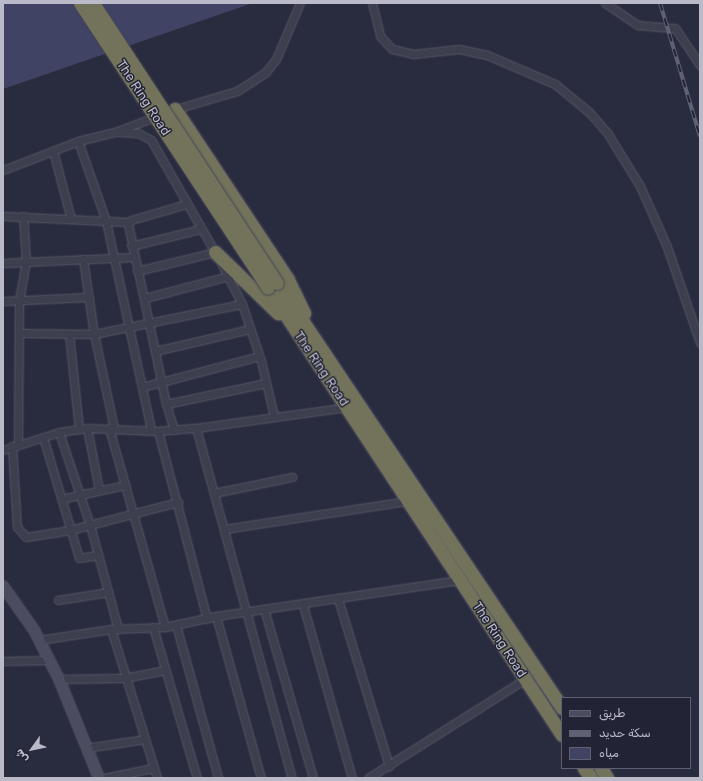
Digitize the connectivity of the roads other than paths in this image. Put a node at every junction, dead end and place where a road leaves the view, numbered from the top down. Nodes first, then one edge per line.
1 (80, 3) edge
2 (93, 3) edge
3 (300, 3) edge
4 (372, 3) edge
5 (605, 3) edge
6 (700, 65) edge
7 (174, 109) junction
8 (115, 132) junction
9 (78, 141) junction
10 (53, 151) junction
11 (3, 170) edge
12 (186, 204) junction
13 (3, 216) edge
14 (24, 216) junction
15 (71, 219) junction
16 (106, 221) junction
17 (128, 222) junction
18 (201, 229) junction
19 (131, 246) junction
20 (214, 252) junction
21 (134, 257) junction
22 (113, 258) junction
23 (83, 259) junction
24 (26, 262) junction
25 (3, 263) edge
26 (137, 271) junction
27 (229, 276) junction
28 (272, 285) junction
29 (89, 297) junction
30 (145, 298) junction
31 (3, 300) edge
32 (19, 302) junction
33 (242, 304) junction
34 (149, 322) junction
35 (127, 326) junction
36 (250, 328) junction
37 (300, 328) junction
38 (19, 333) junction
39 (69, 334) junction
40 (94, 334) junction
41 (700, 343) edge
42 (155, 351) junction
43 (260, 356) junction
44 (162, 382) junction
45 (266, 383) junction
46 (142, 387) junction
47 (166, 404) junction
48 (346, 407) junction
49 (274, 416) junction
50 (87, 428) junction
51 (112, 428) junction
52 (196, 428) junction
53 (79, 429) junction
54 (174, 430) junction
55 (154, 431) junction
56 (59, 432) junction
57 (43, 437) junction
58 (15, 445) junction
59 (3, 450) edge
60 (292, 477) dead end
61 (125, 485) junction
62 (99, 490) junction
63 (214, 493) junction
64 (80, 494) junction
65 (61, 499) junction
66 (408, 501) junction
67 (178, 502) junction
68 (133, 512) junction
69 (90, 525) junction
70 (70, 530) junction
71 (224, 530) junction
72 (98, 555) junction
73 (459, 580) junction
74 (3, 586) edge
75 (108, 592) junction
76 (338, 599) junction
77 (58, 600) dead end
78 (303, 605) junction
79 (264, 609) junction
80 (248, 612) junction
81 (216, 616) junction
82 (207, 619) junction
83 (176, 625) junction
84 (153, 627) junction
85 (165, 627) junction
86 (114, 629) junction
87 (38, 640) junction
88 (49, 660) junction
89 (3, 661) edge
90 (165, 670) junction
91 (537, 671) junction
92 (124, 678) junction
93 (59, 679) junction
94 (525, 679) junction
95 (561, 707) edge
96 (561, 733) edge
97 (145, 739) junction
98 (86, 748) junction
99 (388, 766) junction
100 (153, 768) junction
101 (585, 769) edge
102 (601, 769) edge
103 (99, 778) edge
104 (104, 778) edge
105 (157, 778) edge
106 (197, 778) edge
107 (218, 778) edge
108 (261, 778) edge
109 (292, 778) edge
110 (313, 778) edge
111 (352, 778) edge
112 (368, 778) edge
113 (591, 778) edge
114 (607, 778) edge

1 - 28 highway, The Ring Road, bridge
2 - 28 highway, The Ring Road, bridge
3 - 7 street
4 - 41 street
5 - 6 street
7 - 8 street
7 - 37 highway
8 - 9 street
8 - 12 street
9 - 10 street
9 - 16 street
10 - 11 street
10 - 15 street
12 - 17 street
12 - 18 street
13 - 14 street
14 - 15 street
14 - 24 street
15 - 16 street
16 - 17 street
16 - 22 street
17 - 19 street
18 - 19 street
18 - 20 street
19 - 21 street
20 - 26 street
20 - 27 street
20 - 37 highway
21 - 22 street
21 - 26 street
22 - 23 street
22 - 35 street
23 - 24 street
23 - 29 street
24 - 25 street
24 - 32 street
26 - 30 street
27 - 30 street
27 - 33 street
28 - 37 highway, The Ring Road
29 - 32 street
29 - 40 street
30 - 34 street
31 - 32 street
32 - 38 street
33 - 34 street
33 - 36 street
34 - 35 street
34 - 42 street
35 - 40 street
35 - 46 street
36 - 42 street
36 - 43 street
37 - 48 highway, The Ring Road
37 - 91 highway, The Ring Road
38 - 39 street
38 - 58 street
39 - 40 street
39 - 53 street
40 - 51 street
42 - 44 street
43 - 44 street
43 - 45 street
44 - 46 street
44 - 47 street
45 - 47 street
45 - 49 street
46 - 55 street
47 - 54 street
48 - 49 street
48 - 66 highway, The Ring Road
49 - 52 street
50 - 51 street
50 - 53 street
50 - 62 street
51 - 55 street
51 - 61 street
52 - 54 street
52 - 63 street
53 - 56 street
54 - 55 street
55 - 67 street
56 - 57 street
56 - 64 street
57 - 58 street
57 - 65 street
58 - 59 street
58 - 70 street
60 - 63 street
61 - 62 street
61 - 68 street
62 - 64 street
63 - 71 street
64 - 65 street
64 - 69 street
65 - 70 street
66 - 71 street
66 - 73 highway, The Ring Road
67 - 68 street
67 - 82 street
68 - 69 street
68 - 85 street
69 - 70 street
69 - 72 street
70 - 72 street
71 - 80 street
72 - 75 street
73 - 76 street
73 - 94 highway, The Ring Road
74 - 87 street
75 - 77 street
75 - 86 street
76 - 78 street
76 - 99 street
78 - 79 street
78 - 111 street
79 - 80 street
79 - 110 street
80 - 81 street
80 - 109 street
81 - 82 street
81 - 108 street
82 - 83 street
83 - 85 street
83 - 107 street
84 - 85 street
84 - 86 street
84 - 90 street
86 - 87 street
86 - 92 street
87 - 88 street
88 - 89 street
88 - 93 street
90 - 92 street
90 - 106 street
91 - 94 street
91 - 95 highway, The Ring Road
92 - 93 street
92 - 97 street
93 - 98 street
94 - 96 highway, The Ring Road
94 - 99 street
97 - 98 street
97 - 100 street
98 - 103 street
99 - 112 street
100 - 104 street
100 - 105 street
101 - 113 highway
102 - 114 highway

